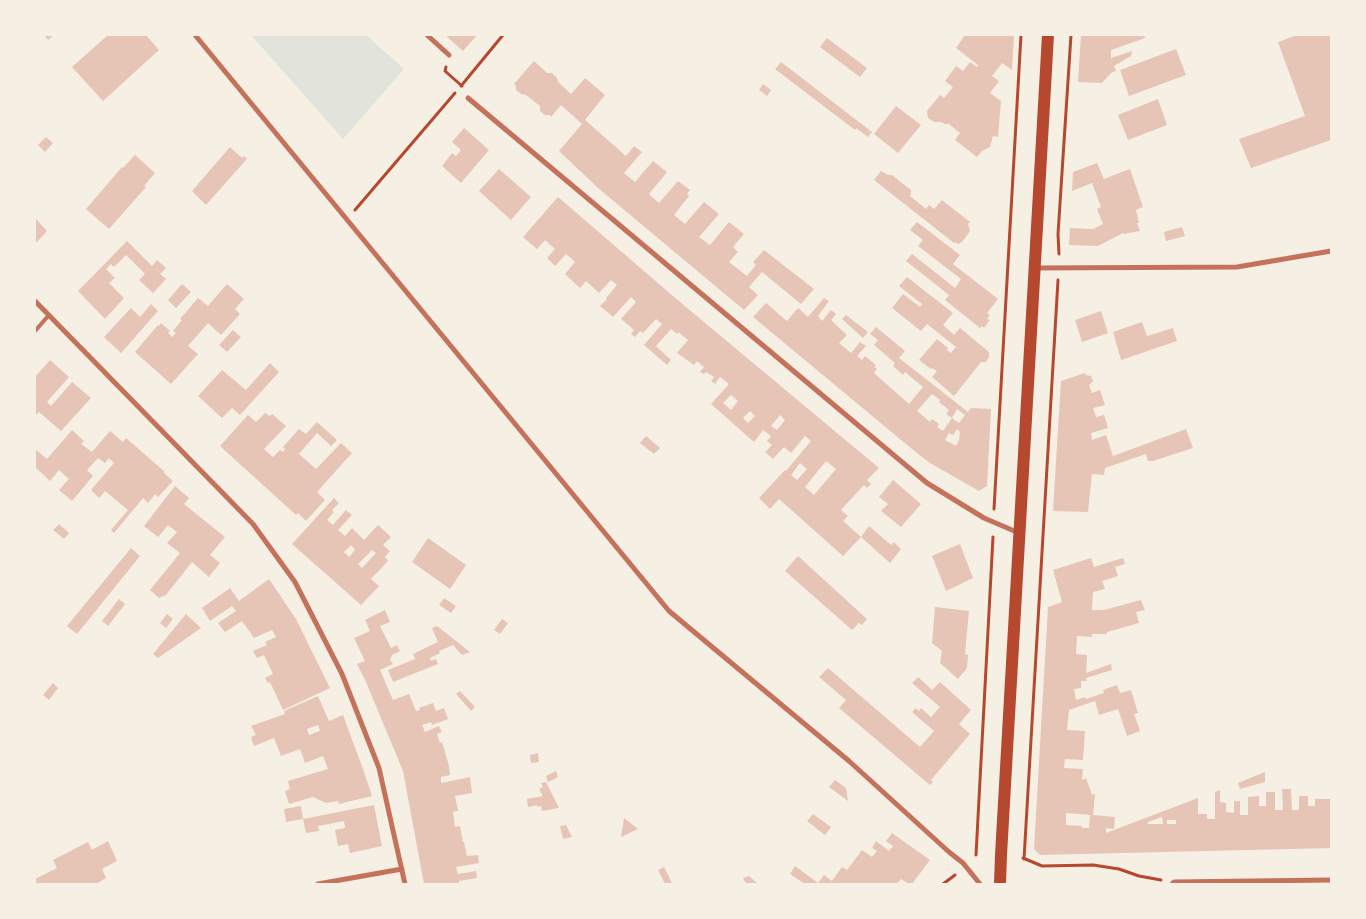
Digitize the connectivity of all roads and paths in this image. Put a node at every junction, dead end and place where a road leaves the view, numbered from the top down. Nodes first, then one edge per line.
1 (195, 35) edge
2 (427, 35) edge
3 (503, 35) edge
4 (1021, 35) edge
5 (1048, 35) edge
6 (1071, 35) edge
7 (449, 55) joint
8 (462, 85) junction
9 (468, 98) joint
10 (347, 220) junction
11 (1331, 251) edge
12 (1035, 268) junction
13 (1058, 268) junction
14 (35, 301) edge
15 (49, 315) junction
16 (35, 331) edge
17 (993, 522) junction
18 (1020, 533) junction
19 (976, 855) dead end
20 (402, 869) junction
21 (954, 877) dead end
22 (1331, 880) edge
23 (1173, 883) edge
24 (318, 884) edge
25 (405, 884) edge
26 (943, 884) edge
27 (980, 884) edge
28 (1000, 884) edge

1 - 10 street
2 - 7 street
3 - 8 path
4 - 17 path
5 - 12 main road
6 - 13 path
7 - 8 path
8 - 9 path
8 - 10 path
9 - 17 street
10 - 27 street
11 - 13 street
12 - 13 street
12 - 18 main road
13 - 23 path
14 - 15 street
15 - 16 lane
15 - 20 street
17 - 18 street
17 - 19 path
18 - 28 main road
20 - 24 street
20 - 25 street
21 - 26 path
22 - 23 street

